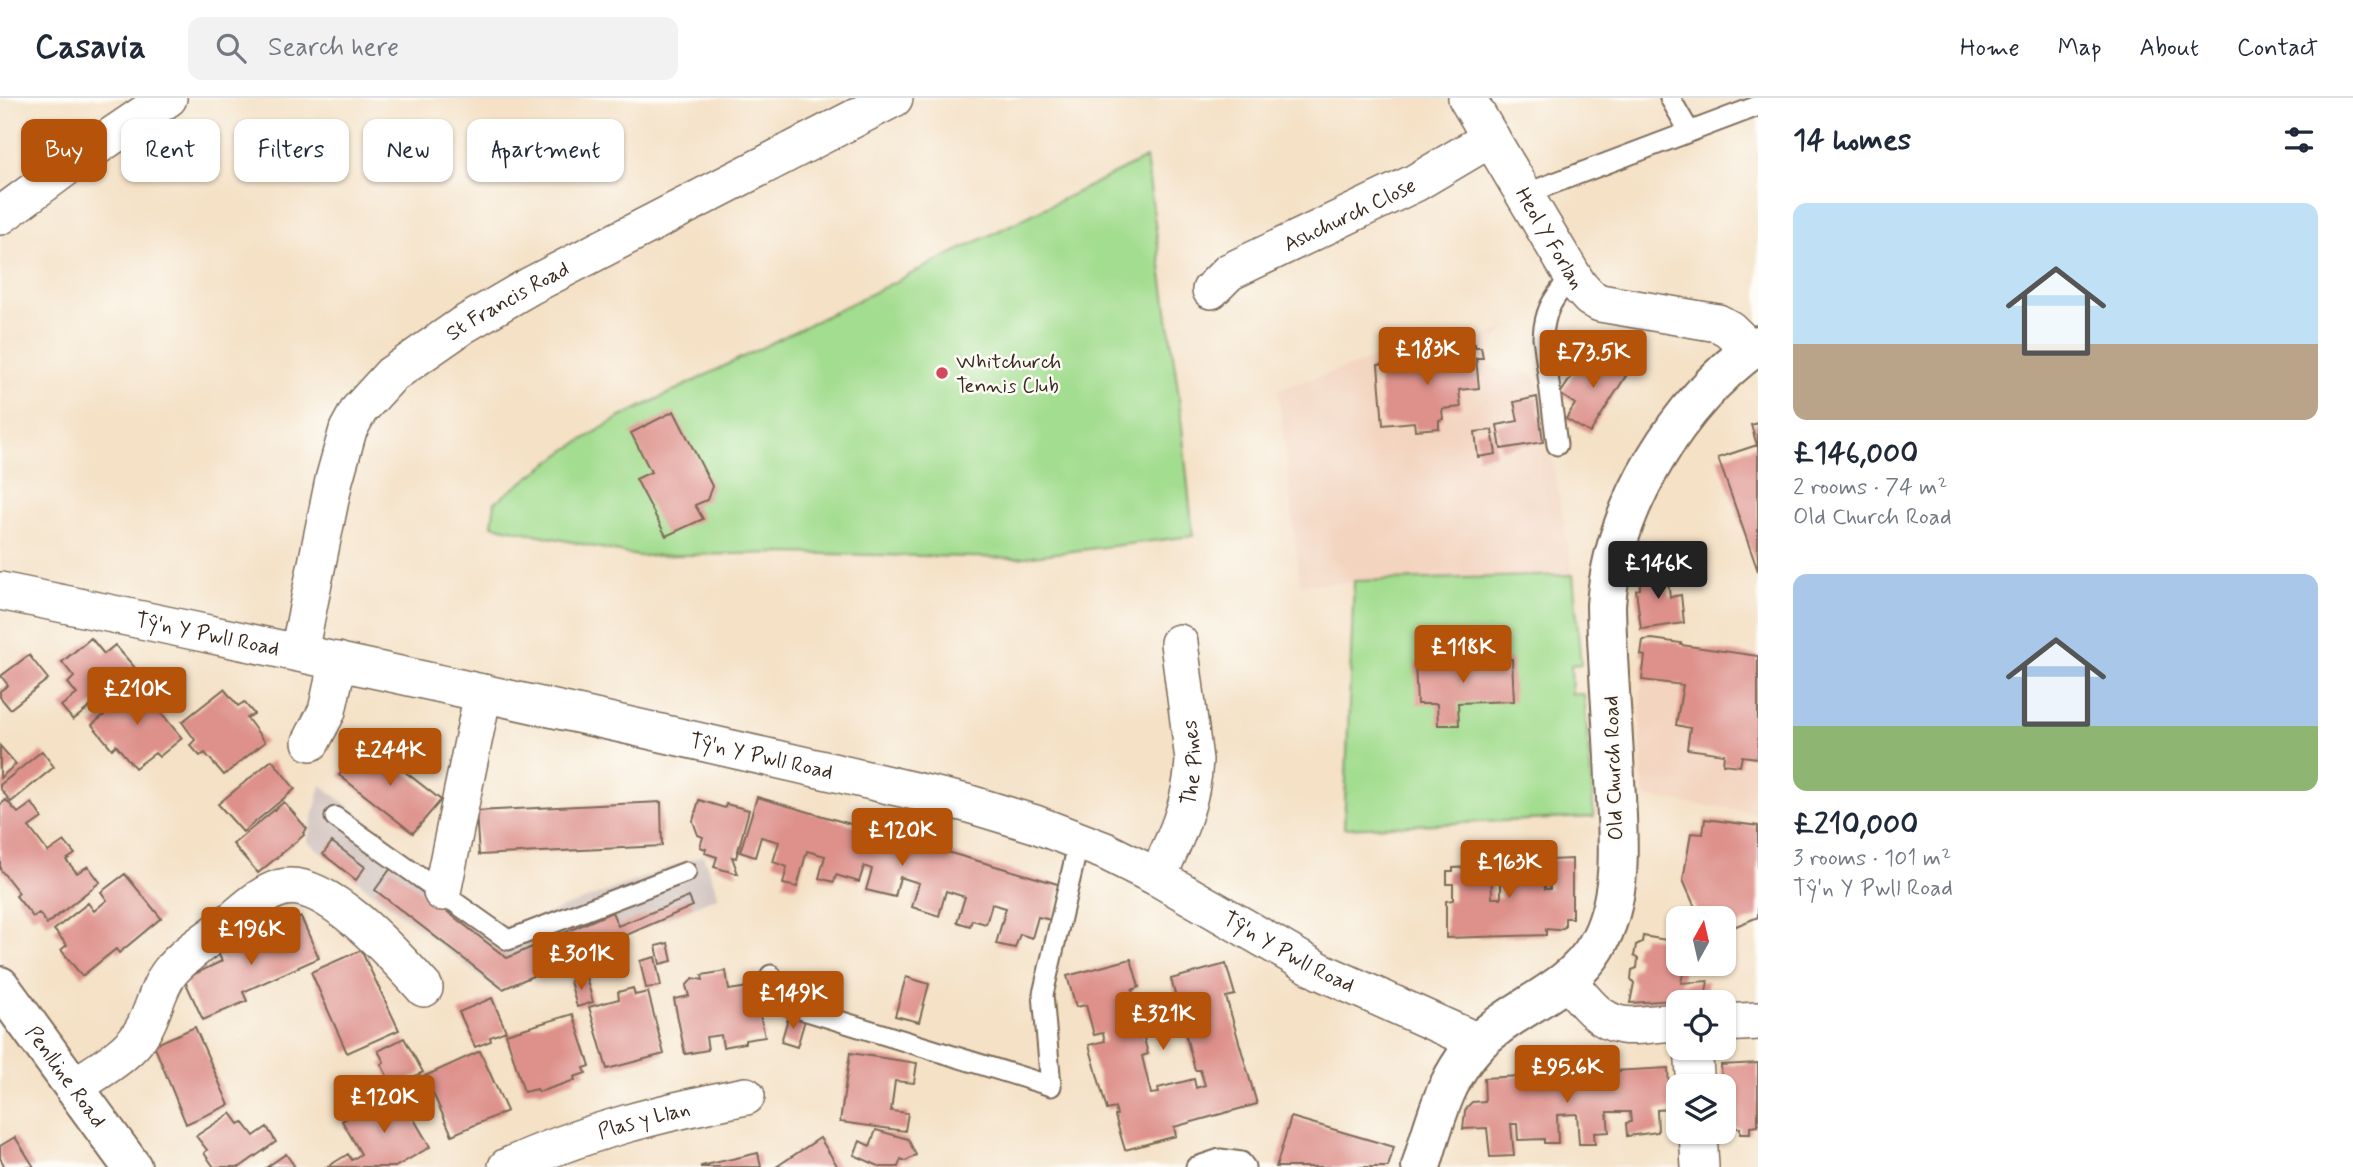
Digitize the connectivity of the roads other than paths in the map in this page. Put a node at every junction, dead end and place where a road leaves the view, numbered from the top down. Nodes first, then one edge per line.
1 (168, 98) edge
2 (894, 98) edge
3 (1467, 98) edge
4 (1670, 98) edge
5 (1758, 106) edge
6 (1689, 131) junction
7 (1491, 138) junction
8 (1525, 194) junction
9 (0, 216) edge
10 (1572, 274) junction
11 (1211, 290) dead end
12 (1754, 347) edge
13 (1557, 445) dead end
14 (0, 591) edge
15 (1179, 643) dead end
16 (299, 652) junction
17 (338, 661) junction
18 (483, 693) junction
19 (311, 742) dead end
20 (335, 817) dead end
21 (1079, 841) junction
22 (686, 872) dead end
23 (1157, 877) junction
24 (442, 892) junction
25 (771, 975) dead end
26 (1567, 980) junction
27 (0, 986) edge
28 (424, 988) dead end
29 (1758, 1021) edge
30 (1736, 1022) edge
31 (1666, 1023) edge
32 (1478, 1042) junction
33 (74, 1087) junction
34 (746, 1096) dead end
35 (1699, 1144) edge
36 (132, 1167) edge
37 (507, 1167) edge
38 (1196, 1167) edge
39 (1245, 1167) edge
40 (1422, 1167) edge
41 (1700, 1167) edge

1 - 9 street
2 - 16 street, St Francis Road
3 - 7 street, Heol Y Forlan
4 - 6 lane
5 - 6 lane
6 - 8 lane
7 - 8 street, Heol Y Forlan
7 - 11 street, Ashchurch Close
8 - 10 street, Heol Y Forlan
10 - 12 street, Heol Y Forlan
10 - 13 lane
12 - 26 street, Old Church Road
14 - 16 street, Tŷ'n Y Pwll Road
15 - 23 street, The Pines
16 - 17 street, Tŷ'n Y Pwll Road
17 - 18 street, Tŷ'n Y Pwll Road
17 - 19 street
18 - 21 street, Tŷ'n Y Pwll Road
18 - 24 street
20 - 24 lane
21 - 23 street, Tŷ'n Y Pwll Road
21 - 25 lane
22 - 24 lane
23 - 32 street, Tŷ'n Y Pwll Road
26 - 31 street
26 - 32 street, Old Church Road
27 - 33 street, Penlline Road
28 - 33 street
29 - 30 street
32 - 40 street, Old Church Road
33 - 36 street, Penlline Road
34 - 37 street, Plas y Llan
35 - 41 street
38 - 39 lane

